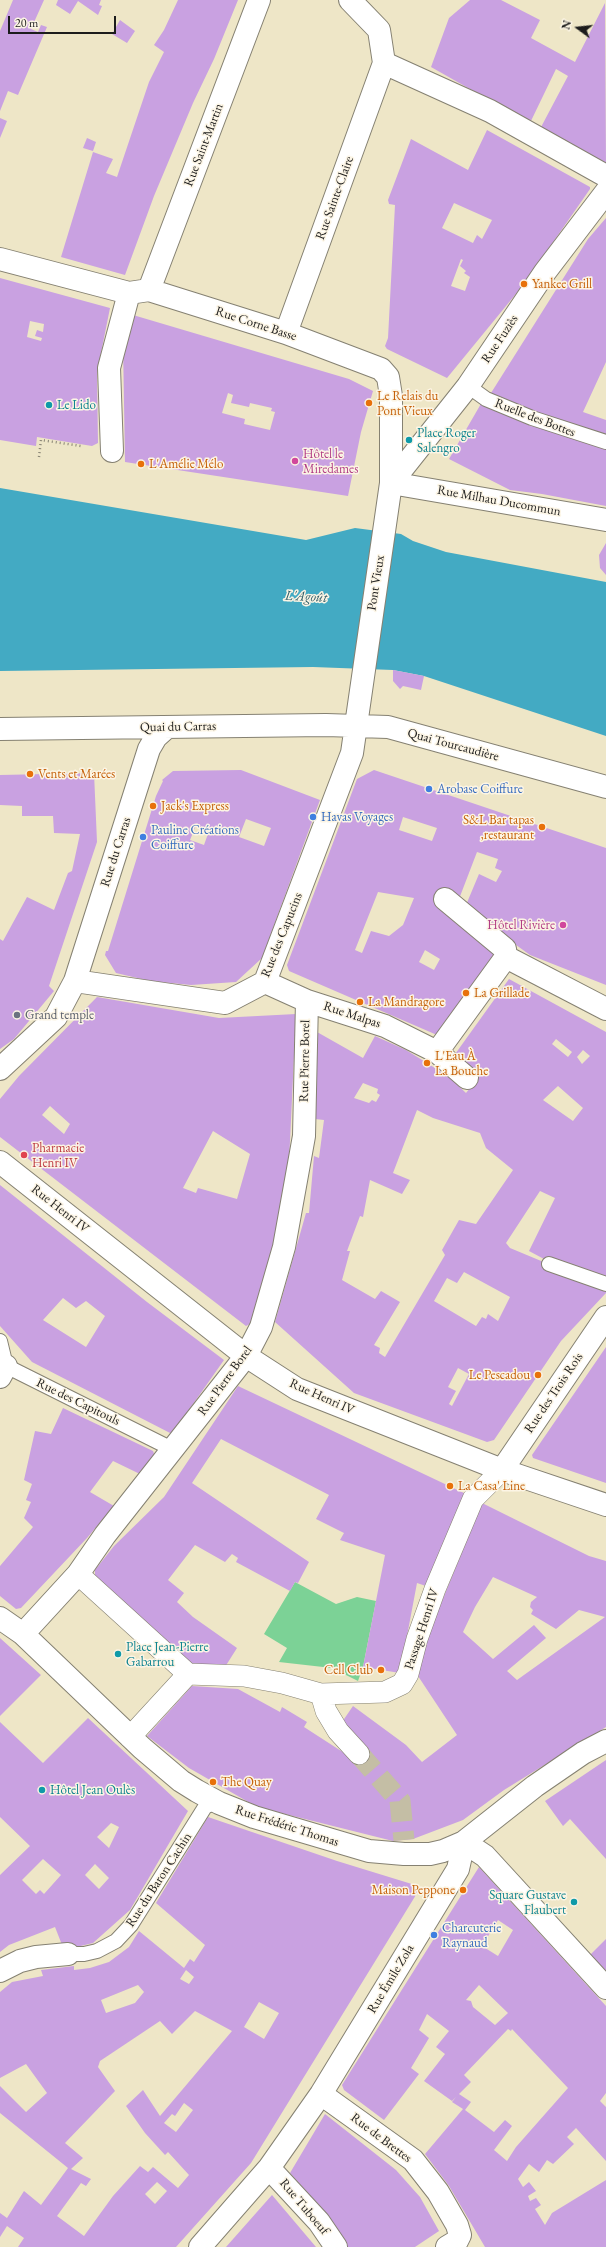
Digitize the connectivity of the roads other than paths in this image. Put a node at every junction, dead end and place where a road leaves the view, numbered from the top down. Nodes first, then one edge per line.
1 (259, 0) edge
2 (350, 0) edge
3 (384, 63) junction
4 (606, 176) edge
5 (606, 192) edge
6 (0, 259) edge
7 (139, 292) junction
8 (286, 333) junction
9 (468, 386) junction
10 (606, 442) edge
11 (112, 451) road end
12 (390, 490) junction
13 (606, 520) edge
14 (356, 726) junction
15 (166, 728) junction
16 (0, 729) edge
17 (606, 787) edge
18 (445, 899) dead end
19 (506, 958) junction
20 (75, 981) junction
21 (265, 982) junction
22 (307, 1001) junction
23 (606, 1009) edge
24 (437, 1052) junction
25 (0, 1069) edge
26 (467, 1078) dead end
27 (0, 1162) edge
28 (549, 1264) dead end
29 (606, 1284) edge
30 (606, 1317) edge
31 (0, 1341) edge
32 (246, 1356) junction
33 (3, 1372) edge
34 (174, 1450) junction
35 (502, 1470) junction
36 (606, 1505) edge
37 (78, 1574) junction
38 (0, 1618) edge
39 (22, 1634) junction
40 (188, 1674) junction
41 (321, 1694) junction
42 (130, 1737) junction
43 (606, 1742) edge
44 (359, 1754) tunnel mouth
45 (219, 1803) junction
46 (464, 1842) junction
47 (68, 1954) joint
48 (0, 1971) edge
49 (606, 1988) edge
50 (321, 2094) junction
51 (269, 2168) junction
52 (200, 2247) edge
53 (336, 2247) edge
54 (447, 2247) edge

1 - 7 street, Rue Saint-Martin
2 - 3 street, Rue Sainte-Claire
3 - 4 street
3 - 8 street, Rue Sainte-Claire
5 - 9 street, Rue Fuziès
6 - 7 street, Rue Corne Basse
7 - 8 street, Rue Corne Basse
7 - 11 street, Rue Saint-Martin
8 - 12 street, Rue Corne Basse
9 - 10 lane, Ruelle des Bottes
9 - 12 street, Rue Fuziès
12 - 13 street, Rue Milhau Ducommun
12 - 14 street, Pont Vieux
14 - 15 street, Quai du Carras
14 - 17 street, Quai Tourcaudière
14 - 21 street, Rue des Capucins
15 - 16 street, Quai du Carras
15 - 20 street, Rue du Carras
18 - 19 street
19 - 23 street
19 - 24 street
20 - 21 street, Rue des Capucins
20 - 25 street, Rue du Carras
21 - 22 street, Rue Malpas
22 - 24 street, Rue Malpas
22 - 32 street, Rue Pierre Borel
24 - 26 street, Rue Malpas
27 - 32 street, Rue Henri IV
28 - 29 lane
30 - 35 street, Rue des Trois Rois
31 - 33 lane, Rue des Capitouls
32 - 34 street, Rue Pierre Borel
32 - 35 street, Rue Henri IV
33 - 34 lane, Rue des Capitouls
34 - 37 street, Rue Pierre Borel
35 - 36 street, Rue Henri IV
35 - 41 street, Passage Henri IV
37 - 39 street, Rue Pierre Borel
37 - 40 street
38 - 39 street
39 - 42 street
40 - 41 street, Passage Henri IV
40 - 42 street
41 - 44 street
42 - 45 street, Rue Frédéric Thomas
43 - 46 street
45 - 46 street, Rue Frédéric Thomas
45 - 47 lane, Rue du Baron Cachin
46 - 49 street
46 - 50 street, Rue Émile Zola
47 - 48 street, Rue du Baron Cachin
50 - 51 street, Rue Émile Zola
50 - 54 street, Rue de Brettes
51 - 52 street, Rue Émile Zola
51 - 53 street, Rue Tuboeuf

